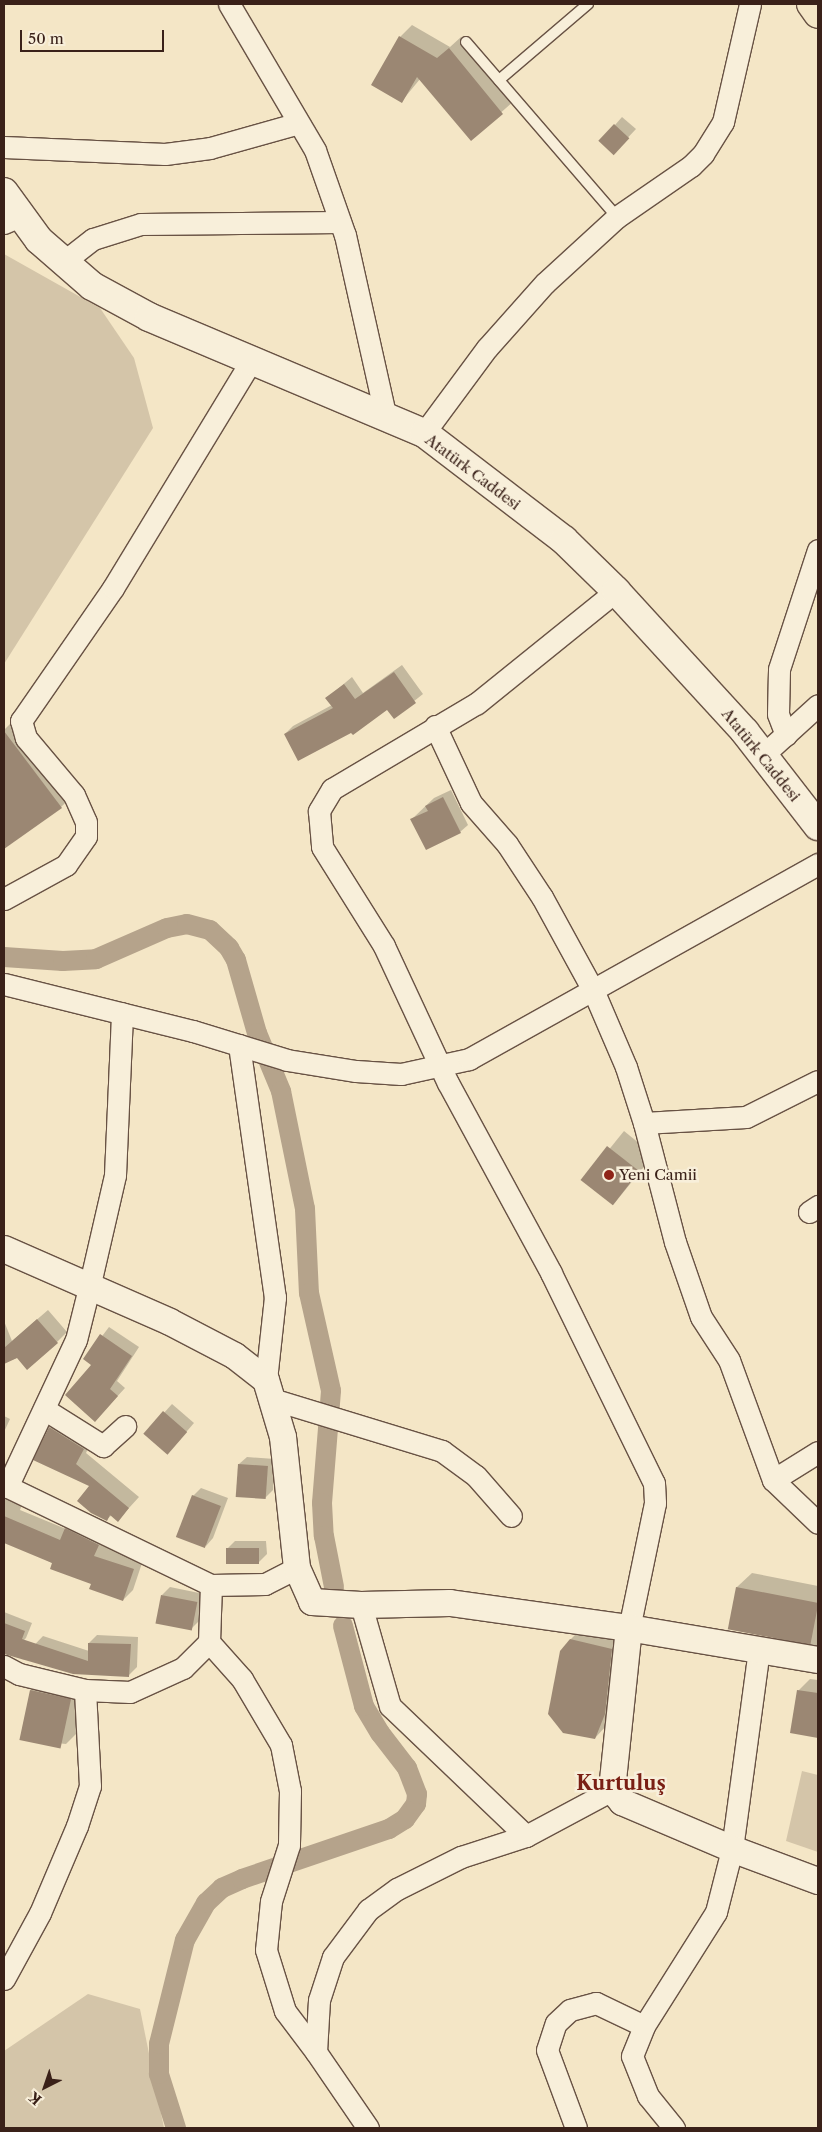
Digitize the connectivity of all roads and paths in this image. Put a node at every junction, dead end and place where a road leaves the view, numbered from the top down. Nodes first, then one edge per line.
1 (229, 4) edge
2 (588, 4) edge
3 (750, 4) edge
4 (811, 4) edge
5 (818, 14) edge
6 (466, 42) dead end
7 (499, 80) junction
8 (299, 123) junction
9 (4, 147) edge
10 (4, 192) edge
11 (617, 217) junction
12 (12, 220) edge
13 (340, 222) junction
14 (62, 263) junction
15 (251, 361) junction
16 (386, 418) junction
17 (424, 434) junction
18 (818, 550) edge
19 (616, 591) junction
20 (818, 705) edge
21 (435, 726) junction
22 (786, 735) junction
23 (764, 755) junction
24 (818, 826) edge
25 (818, 864) edge
26 (4, 899) edge
27 (4, 984) edge
28 (593, 990) junction
29 (122, 1013) junction
30 (246, 1047) junction
31 (440, 1067) junction
32 (818, 1081) edge
33 (644, 1123) junction
34 (4, 1249) edge
35 (89, 1288) junction
36 (269, 1390) junction
37 (44, 1409) junction
38 (125, 1426) dead end
39 (818, 1452) edge
40 (773, 1480) junction
41 (6, 1486) edge
42 (511, 1516) dead end
43 (818, 1523) edge
44 (297, 1568) junction
45 (211, 1585) junction
46 (361, 1605) junction
47 (629, 1628) junction
48 (209, 1642) junction
49 (760, 1649) junction
50 (818, 1660) edge
51 (4, 1666) edge
52 (85, 1690) junction
53 (612, 1790) junction
54 (526, 1836) junction
55 (732, 1849) junction
56 (818, 1881) edge
57 (4, 1979) edge
58 (644, 2026) junction
59 (316, 2052) junction
60 (368, 2128) edge
61 (576, 2128) edge
62 (674, 2128) edge

1 - 8 street
2 - 7 lane
3 - 11 street
4 - 5 highway
6 - 7 lane
7 - 11 lane
8 - 9 street
8 - 13 street
10 - 12 main road, Atatürk Caddesi
11 - 17 street
12 - 14 main road, Atatürk Caddesi
13 - 14 street
13 - 16 street
14 - 15 main road, Atatürk Caddesi
15 - 16 main road, Atatürk Caddesi
15 - 26 street
16 - 17 main road, Atatürk Caddesi
17 - 19 main road, Atatürk Caddesi
18 - 22 street
19 - 21 street
19 - 23 main road, Atatürk Caddesi
20 - 22 street
21 - 28 street
21 - 31 street
22 - 23 street
23 - 24 main road, Atatürk Caddesi
25 - 28 street
27 - 29 street
28 - 31 street
28 - 33 street
29 - 30 street
29 - 35 street
30 - 31 street
30 - 36 street
31 - 47 street
32 - 33 street
33 - 40 street
34 - 35 street
35 - 36 street
35 - 37 street
36 - 42 street
36 - 44 street
37 - 38 street
37 - 41 street
39 - 40 street
40 - 43 street
41 - 45 street
44 - 45 street
44 - 46 street
45 - 48 street
46 - 47 street
46 - 54 street
47 - 49 street
47 - 53 street
48 - 52 street
48 - 59 street
49 - 50 street
49 - 55 street
51 - 52 street
52 - 57 street
53 - 54 street
53 - 55 street
54 - 59 street
55 - 56 street
55 - 58 street
58 - 61 street
58 - 62 street
59 - 60 street

